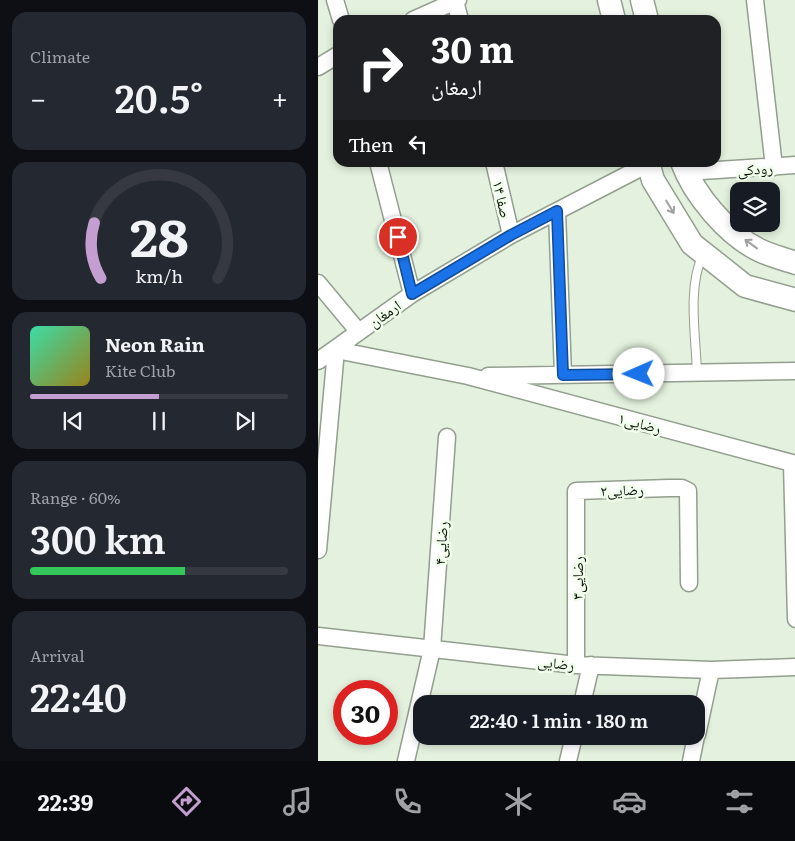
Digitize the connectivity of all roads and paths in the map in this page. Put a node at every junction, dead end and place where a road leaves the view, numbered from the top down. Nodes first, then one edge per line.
1 (335, 0) edge
2 (456, 0) edge
3 (609, 0) edge
4 (642, 0) edge
5 (755, 0) edge
6 (340, 15) edge
7 (424, 15) edge
8 (459, 15) edge
9 (613, 15) edge
10 (646, 15) edge
11 (333, 58) edge
12 (318, 67) edge
13 (796, 165) edge
14 (774, 166) junction
15 (379, 167) edge
16 (495, 167) edge
17 (640, 167) edge
18 (649, 167) edge
19 (684, 167) edge
20 (721, 167) edge
21 (557, 211) junction
22 (511, 235) junction
23 (703, 253) junction
24 (796, 263) edge
25 (318, 283) edge
26 (412, 294) junction
27 (796, 300) edge
28 (358, 331) junction
29 (336, 350) junction
30 (318, 361) edge
31 (796, 371) edge
32 (697, 373) junction
33 (563, 375) junction
34 (468, 376) junction
35 (447, 437) dead end
36 (576, 491) joint
37 (318, 550) edge
38 (689, 583) dead end
39 (796, 619) edge
40 (318, 636) edge
41 (432, 649) junction
42 (583, 665) junction
43 (796, 667) edge
44 (711, 670) junction
45 (582, 695) edge
46 (705, 698) edge
47 (572, 745) edge
48 (695, 745) edge
49 (406, 761) edge
50 (568, 761) edge
51 (691, 761) edge

1 - 6 street
2 - 7 street
2 - 8 street
3 - 9 main road
4 - 10 main road
5 - 14 street
11 - 12 street
13 - 14 street, رودکی
14 - 20 street, رودکی
15 - 26 street
16 - 22 street, صفا ۱۴
17 - 21 street, ارمغان
18 -> 23 main road
24 -> 19 main road
21 - 22 street, ارمغان
21 - 33 street
22 - 26 street, ارمغان
23 - 27 main road
23 - 32 lane
25 - 28 street
26 - 28 street, ارمغان
28 - 29 street, ارمغان
29 - 30 street, ارمغان
29 - 34 street, رضایی۱
29 - 37 street
31 - 32 street
32 - 33 street
33 - 34 street
34 - 39 street, رضایی۱
35 - 41 street, رضایی۴
36 - 38 street, رضایی۲
36 - 42 street, رضایی۳
40 - 41 street, رضایی
41 - 42 street, رضایی
41 - 49 street, رضایی۴
42 - 44 street, رضایی
42 - 45 street, رضایی۳
43 - 44 street, رضایی
44 - 46 street
47 - 50 street
48 - 51 street

